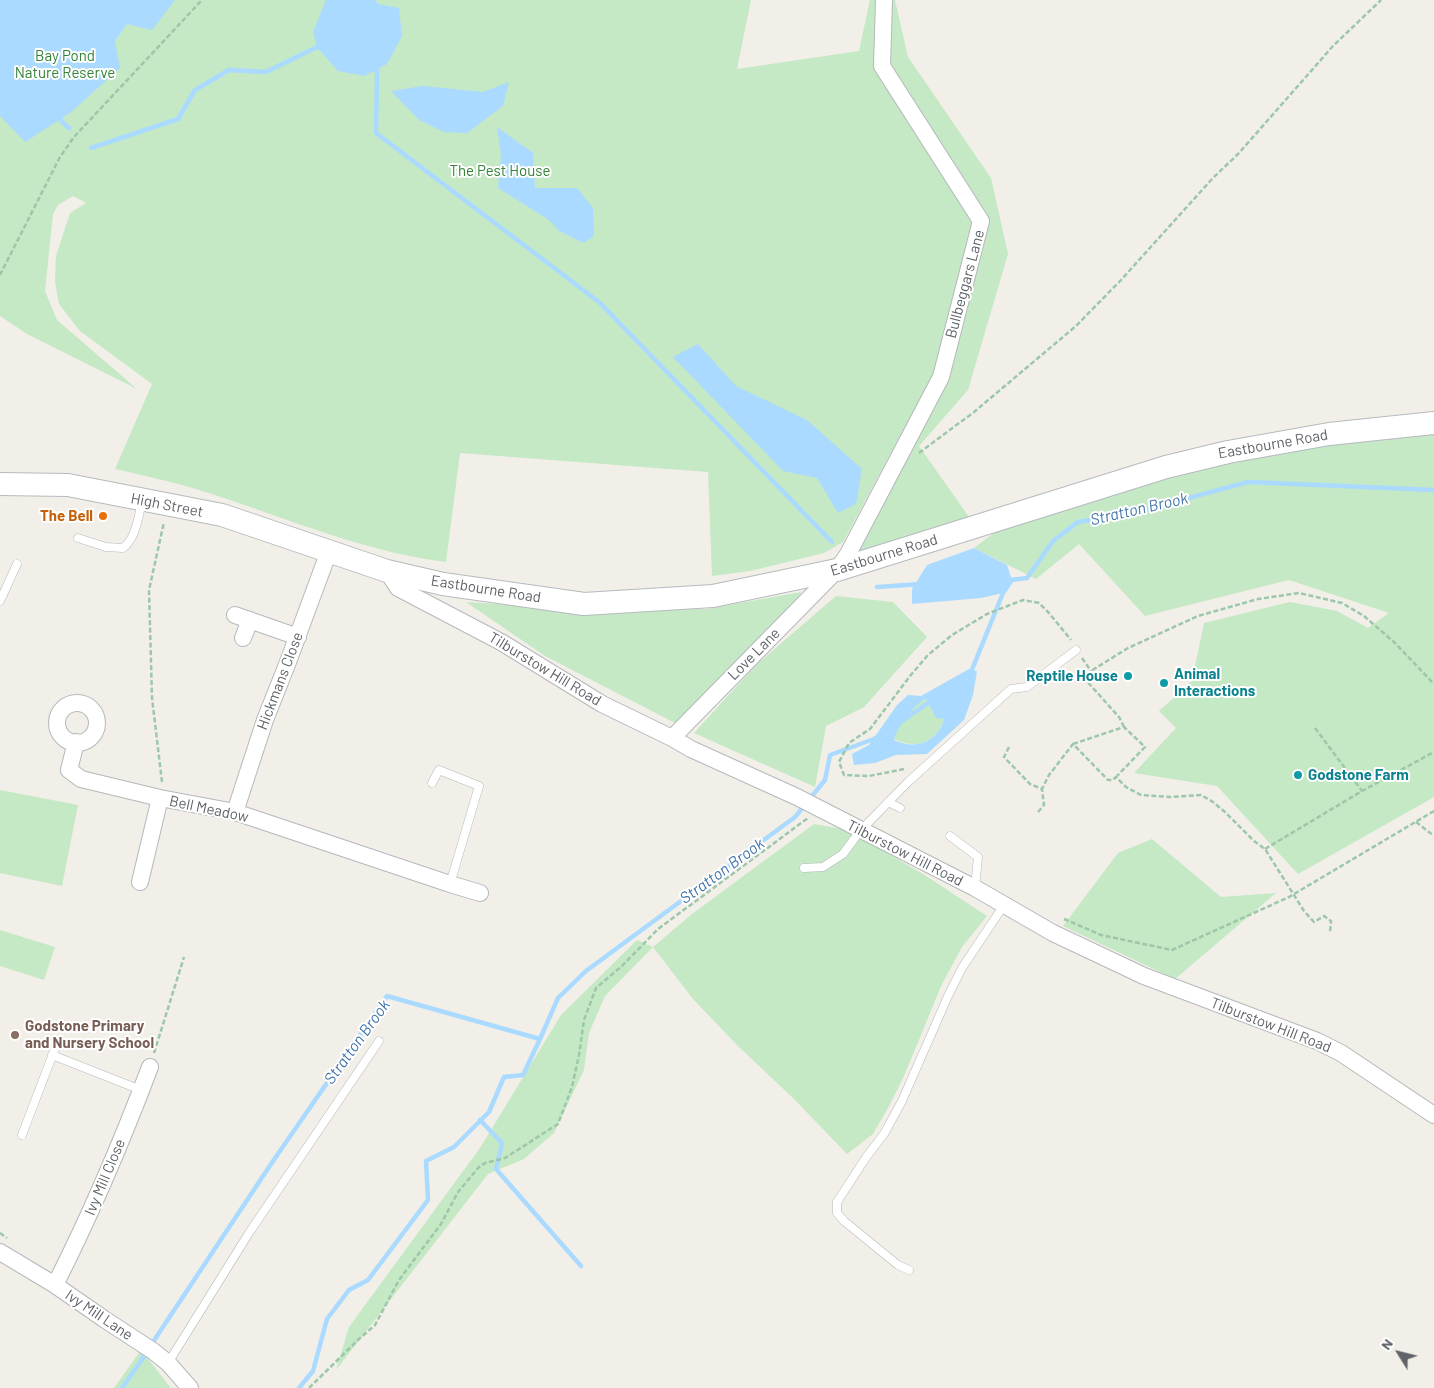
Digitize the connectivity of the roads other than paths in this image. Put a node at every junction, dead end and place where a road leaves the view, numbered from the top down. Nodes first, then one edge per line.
1 (884, 0) edge
2 (1434, 424) edge
3 (0, 484) edge
4 (142, 500) junction
5 (78, 538) dead end
6 (329, 551) junction
7 (17, 564) dead end
8 (837, 570) junction
9 (387, 572) junction
10 (0, 601) edge
11 (298, 637) junction
12 (243, 638) dead end
13 (1076, 650) road end
14 (672, 738) junction
15 (76, 742) dead end
16 (432, 783) dead end
17 (160, 798) junction
18 (888, 802) junction
19 (900, 808) dead end
20 (235, 812) junction
21 (860, 831) junction
22 (950, 836) dead end
23 (804, 868) dead end
24 (140, 882) dead end
25 (450, 884) junction
26 (975, 888) junction
27 (480, 893) dead end
28 (1004, 905) junction
29 (379, 1041) dead end
30 (56, 1046) dead end
31 (52, 1055) junction
32 (150, 1067) road end
33 (141, 1090) junction
34 (1434, 1115) edge
35 (22, 1135) dead end
36 (0, 1252) edge
37 (908, 1270) dead end
38 (55, 1285) junction
39 (168, 1363) junction
40 (190, 1388) edge

1 - 8 street, Bullbeggars Lane
2 - 8 main road, Eastbourne Road
3 - 4 main road, High Street
4 - 5 lane
4 - 6 main road, High Street
6 - 9 main road, Eastbourne Road
6 - 11 street, Hickmans Close
7 - 10 lane
8 - 9 main road, Eastbourne Road
8 - 14 street, Love Lane
9 - 14 street, Tilburstow Hill Road
11 - 12 street
11 - 20 street, Hickmans Close
13 - 18 lane
14 - 21 street, Tilburstow Hill Road
15 - 17 street, Bell Meadow
16 - 25 lane
17 - 20 street, Bell Meadow
17 - 24 street, Bell Meadow
18 - 19 lane
18 - 21 lane
20 - 25 street, Bell Meadow
21 - 23 lane
21 - 26 street, Tilburstow Hill Road
22 - 26 lane
25 - 27 street
26 - 28 street, Tilburstow Hill Road
28 - 34 street, Tilburstow Hill Road
28 - 37 lane
29 - 39 lane
30 - 31 lane
31 - 33 lane
31 - 35 lane
32 - 33 street, Ivy Mill Close
33 - 38 street, Ivy Mill Close
36 - 38 street, Ivy Mill Lane
38 - 39 street, Ivy Mill Lane
39 - 40 street, Ivy Mill Lane

